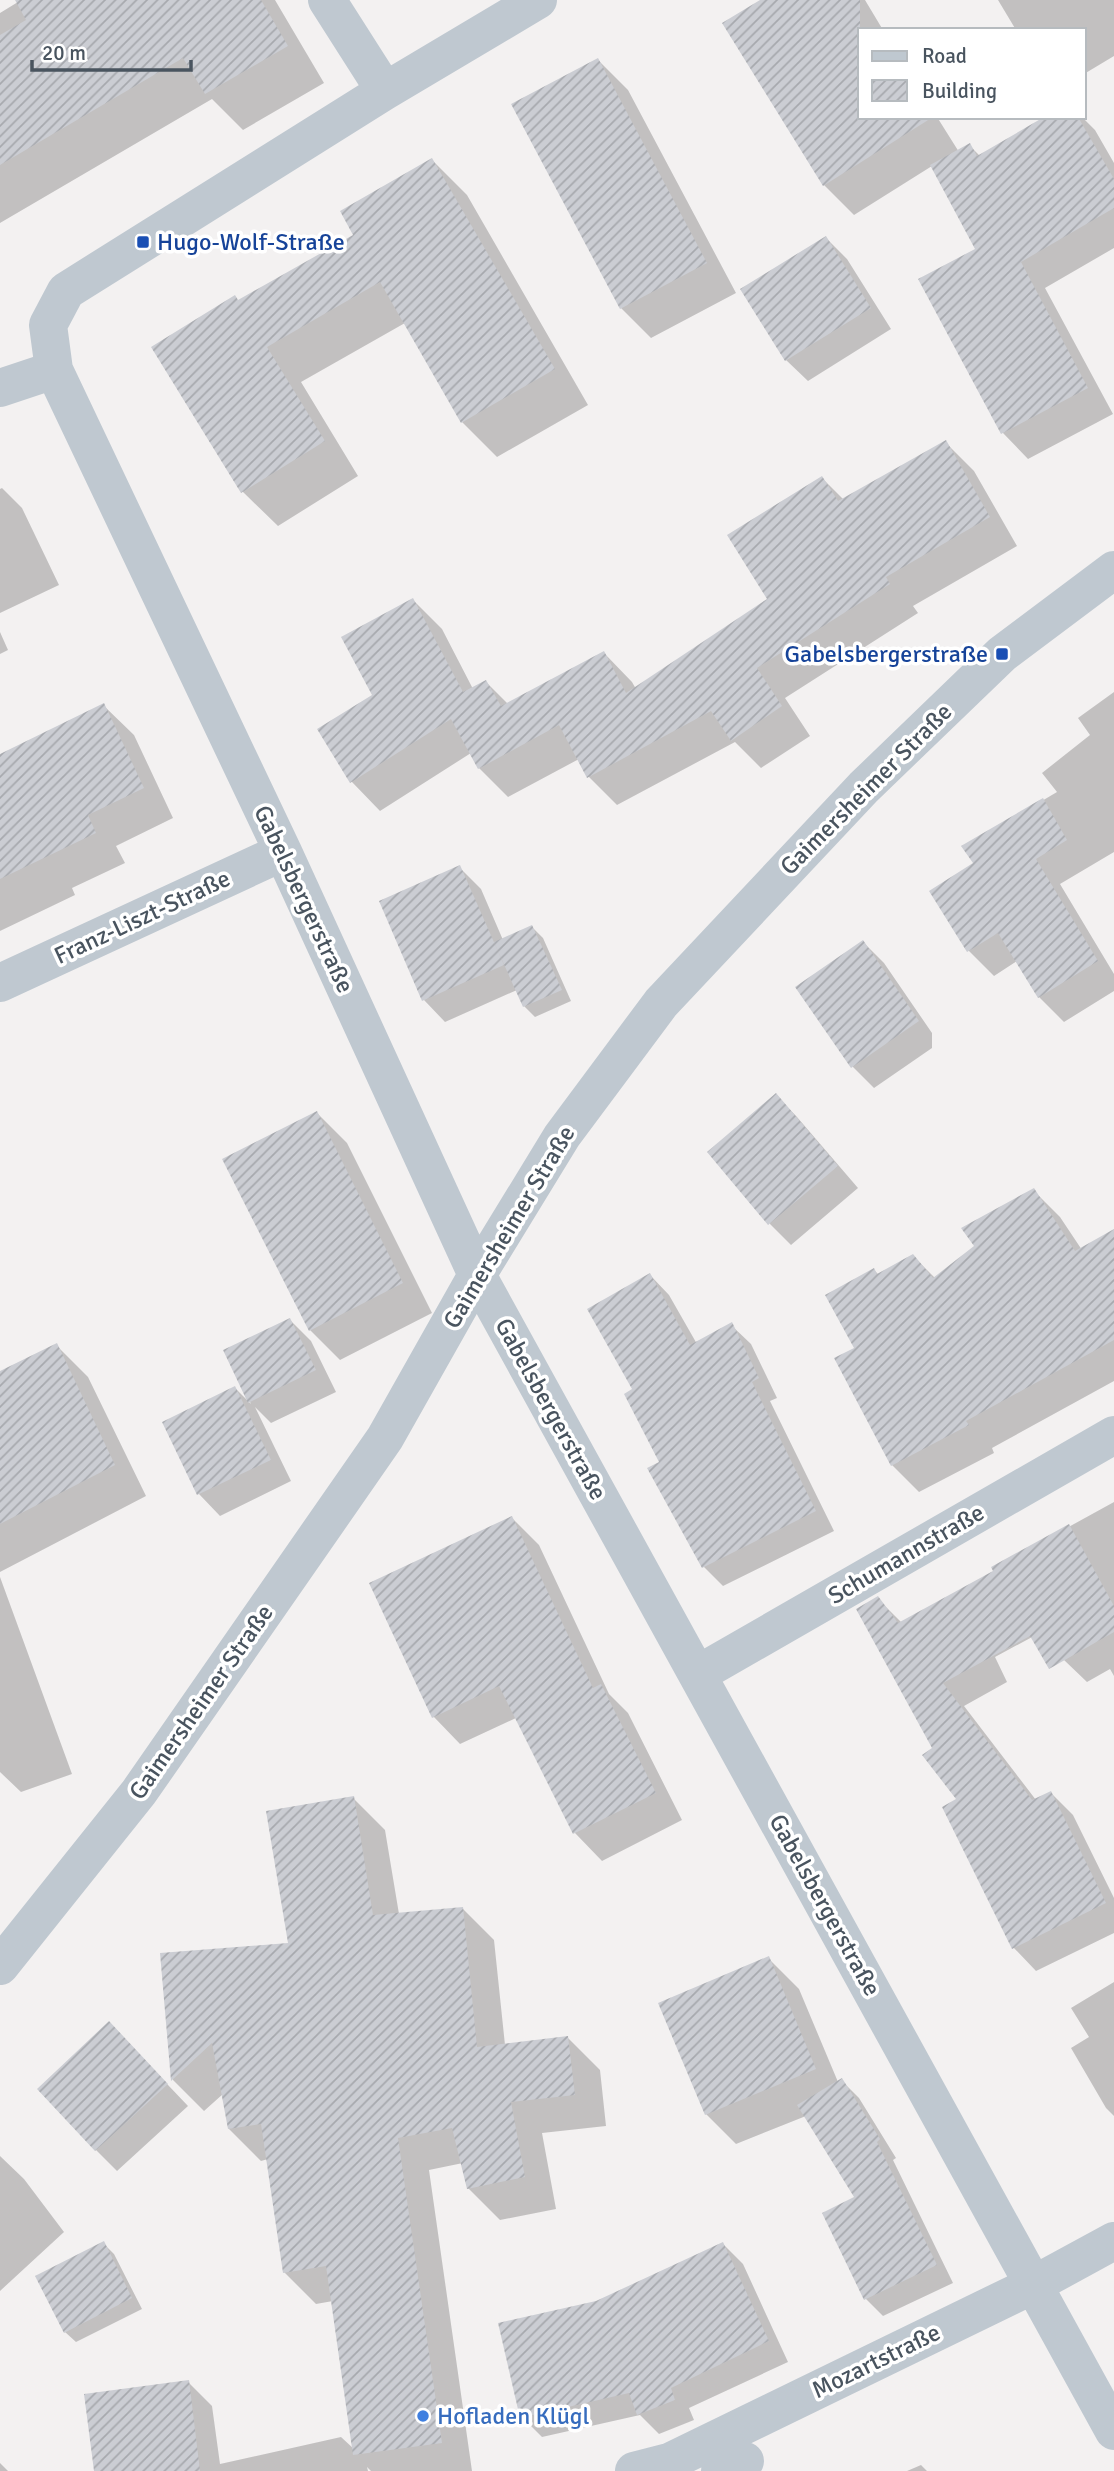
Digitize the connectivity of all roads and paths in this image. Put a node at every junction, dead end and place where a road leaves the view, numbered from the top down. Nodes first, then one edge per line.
1 (327, 0) edge
2 (538, 0) edge
3 (385, 91) junction
4 (54, 370) junction
5 (0, 388) edge
6 (1114, 570) edge
7 (283, 852) junction
8 (0, 983) edge
9 (477, 1275) junction
10 (1114, 1435) edge
11 (698, 1674) junction
12 (0, 1966) edge
13 (1114, 2241) edge
14 (1033, 2285) junction
15 (1114, 2431) edge
16 (658, 2468) edge

1 - 3 street
2 - 3 street
3 - 4 street
4 - 5 street
4 - 7 street, Gabelsbergerstraße
6 - 9 street, Gaimersheimer Straße
7 - 8 street, Franz-Liszt-Straße
7 - 9 street, Gabelsbergerstraße
9 - 11 street, Gabelsbergerstraße
9 - 12 street, Gaimersheimer Straße
10 - 11 street, Schumannstraße
11 - 14 street, Gabelsbergerstraße
13 - 14 street, Mozartstraße
14 - 15 street, Gabelsbergerstraße
14 - 16 street, Mozartstraße

